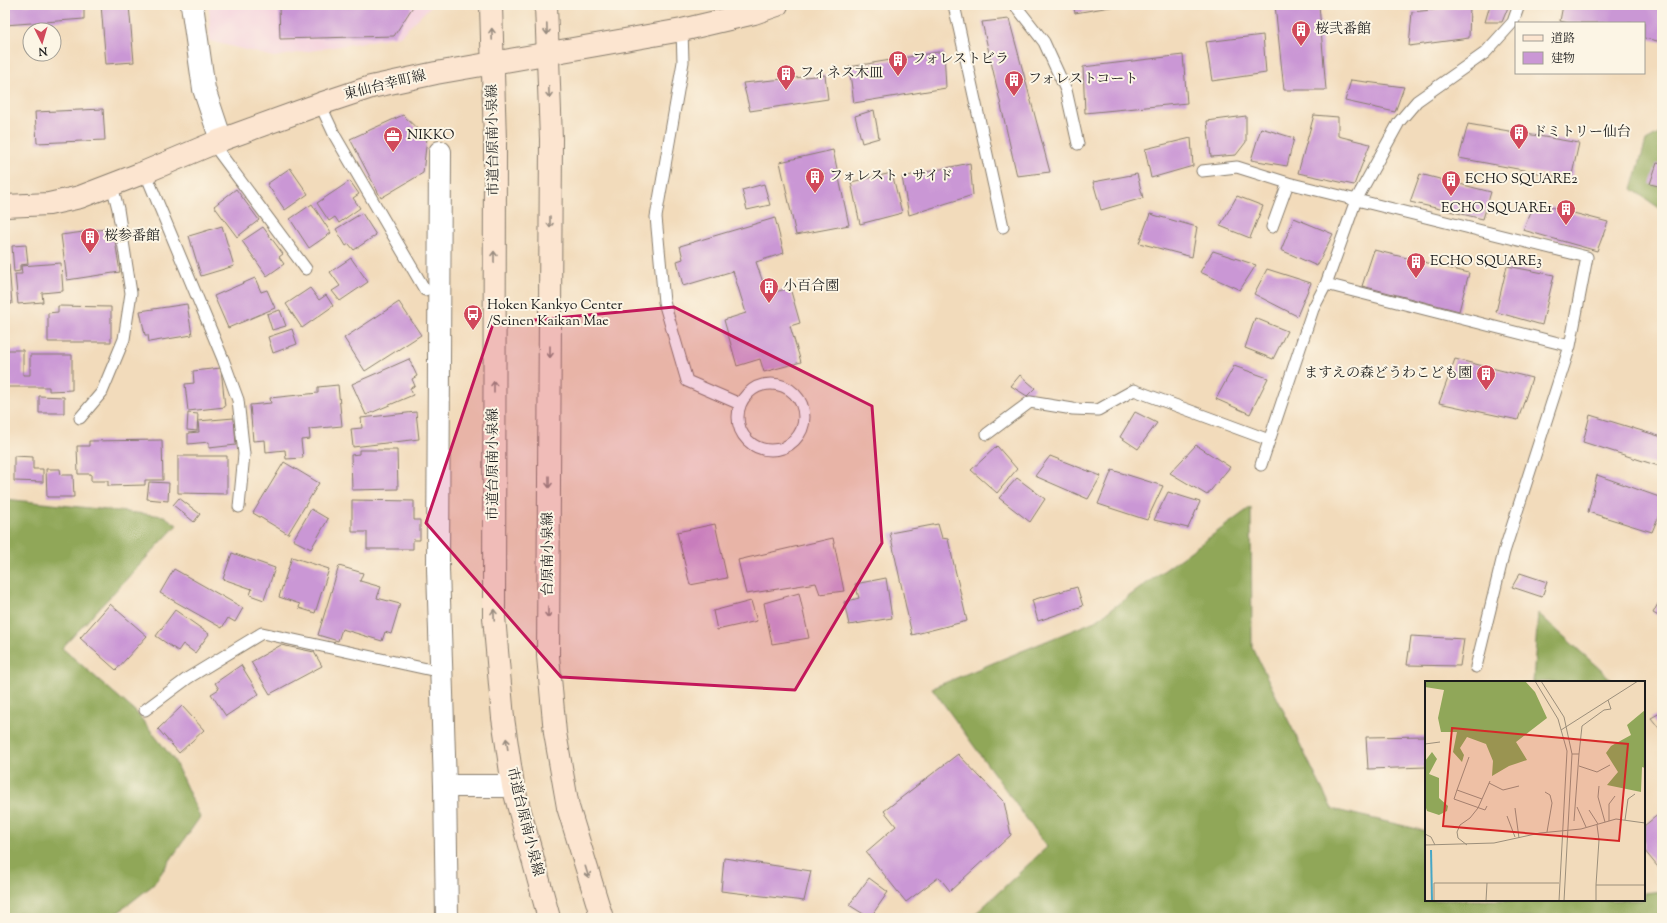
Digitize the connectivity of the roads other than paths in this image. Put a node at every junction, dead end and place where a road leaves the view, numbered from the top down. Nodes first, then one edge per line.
1 (192, 5) edge
2 (491, 5) edge
3 (546, 5) edge
4 (777, 5) edge
5 (954, 5) edge
6 (1015, 5) edge
7 (1519, 5) edge
8 (682, 30) junction
9 (548, 53) junction
10 (493, 63) junction
11 (320, 104) junction
12 (217, 142) junction
13 (1078, 144) dead end
14 (440, 152) dead end
15 (1202, 171) dead end
16 (145, 172) junction
17 (1288, 183) junction
18 (112, 185) junction
19 (1356, 200) junction
20 (5, 206) edge
21 (1003, 226) dead end
22 (1272, 227) dead end
23 (306, 269) dead end
24 (1326, 284) junction
25 (425, 290) dead end
26 (1570, 346) junction
27 (740, 404) junction
28 (80, 418) dead end
29 (986, 434) dead end
30 (1269, 440) junction
31 (1261, 465) dead end
32 (240, 508) dead end
33 (1476, 667) dead end
34 (441, 672) junction
35 (145, 710) dead end
36 (445, 786) junction
37 (513, 786) junction
38 (447, 918) edge
39 (549, 918) edge
40 (602, 918) edge

1 - 12 street
10 -> 2 street, 市道台原南小泉線
3 -> 9 street
4 - 8 street, 東仙台幸町線
5 - 21 lane
6 - 13 lane
7 - 19 lane
8 - 9 street, 東仙台幸町線
8 - 27 lane
9 - 10 street, 東仙台幸町線
9 -> 40 street, 台原南小泉線
10 - 11 street, 東仙台幸町線
37 -> 10 street, 市道台原南小泉線
11 - 12 street, 東仙台幸町線
11 - 25 lane
12 - 16 street, 東仙台幸町線
12 - 23 lane
14 - 34 street
15 - 17 lane
16 - 18 street, 東仙台幸町線
16 - 32 lane
17 - 19 lane
17 - 22 lane
18 - 20 street, 東仙台幸町線
18 - 28 lane
19 - 24 lane
19 - 26 lane
24 - 26 lane
24 - 30 lane
26 - 33 lane
27 - 27 lane
29 - 30 lane
30 - 31 lane
34 - 35 lane
34 - 36 street
36 - 37 street
36 - 38 street
37 - 39 street, 市道台原南小泉線

